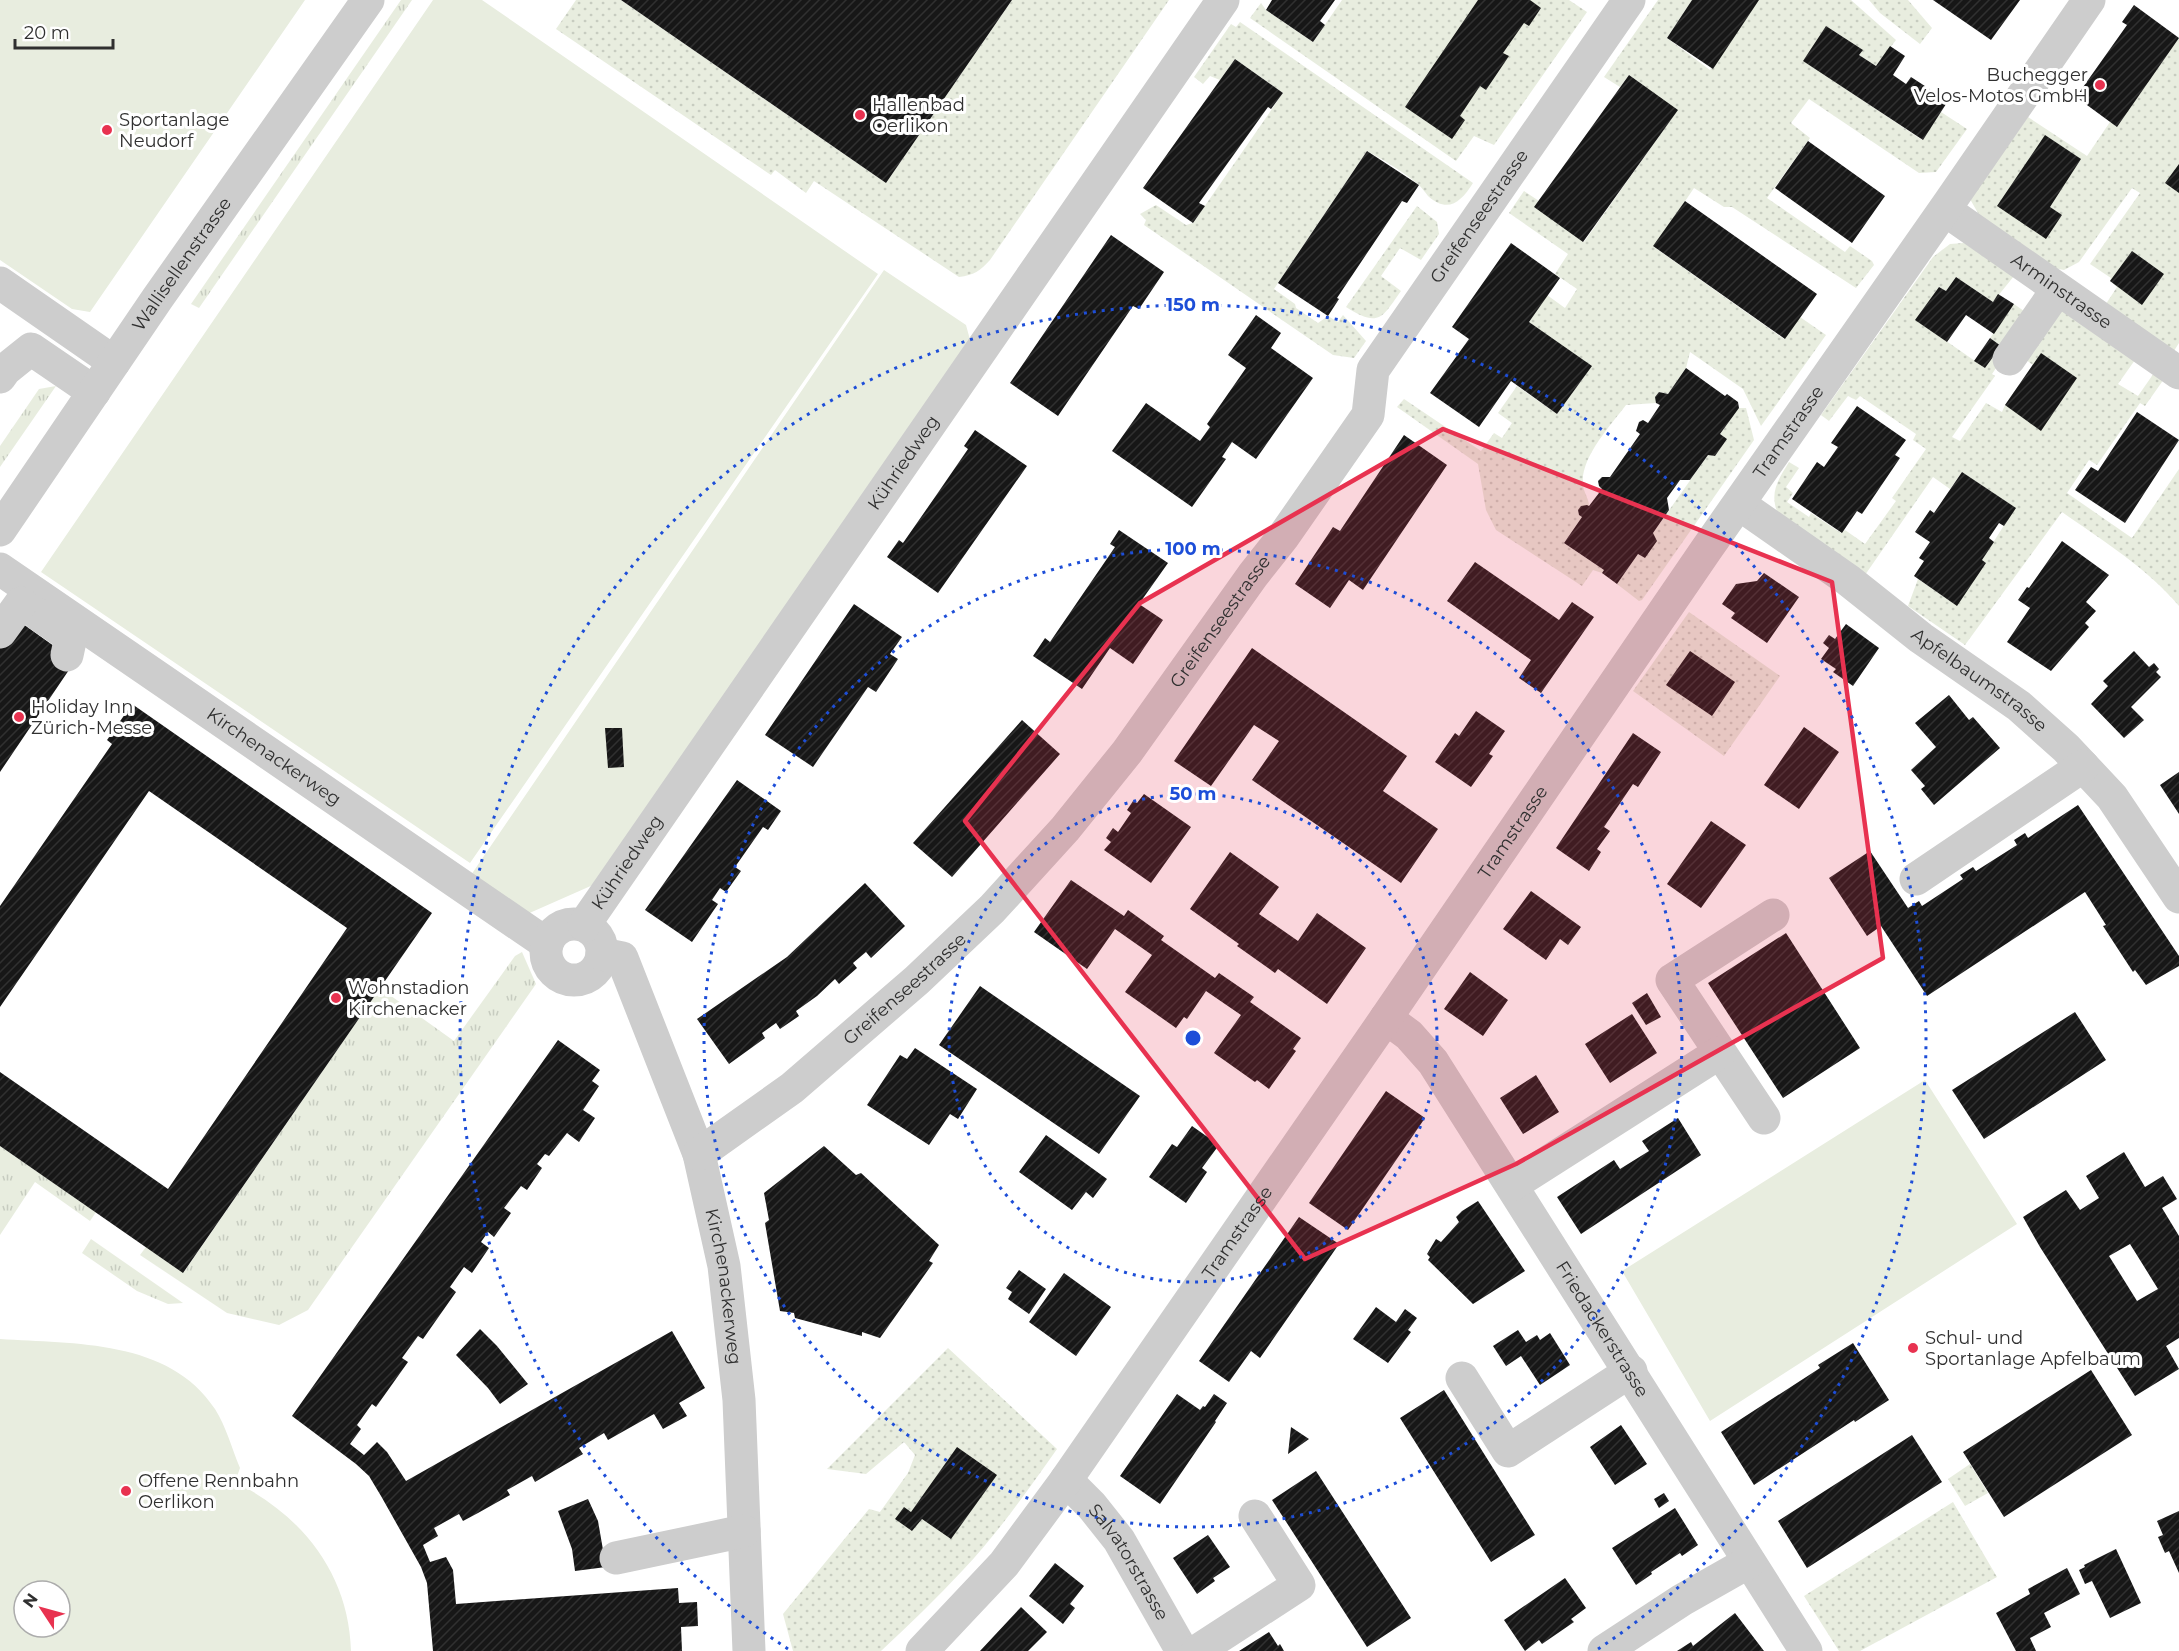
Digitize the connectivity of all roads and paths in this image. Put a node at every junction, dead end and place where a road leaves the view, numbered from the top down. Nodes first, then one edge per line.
1 (368, 0) edge
2 (1223, 0) edge
3 (1629, 0) edge
4 (2089, 0) edge
5 (1944, 210) junction
6 (0, 283) edge
7 (2057, 290) junction
8 (2009, 359) dead end
9 (114, 362) junction
10 (2179, 373) edge
11 (0, 377) edge
12 (94, 392) junction
13 (1739, 504) junction
14 (0, 530) edge
15 (0, 569) edge
16 (10, 596) edge
17 (0, 632) edge
18 (67, 656) dead end
19 (2083, 766) junction
20 (1916, 879) dead end
21 (2179, 897) edge
22 (1773, 915) dead end
23 (584, 925) junction
24 (547, 944) junction
25 (602, 954) junction
26 (1386, 1018) junction
27 (1719, 1053) junction
28 (1764, 1118) dead end
29 (699, 1154) junction
30 (1512, 1185) junction
31 (1631, 1371) junction
32 (1462, 1378) dead end
33 (1066, 1480) junction
34 (1255, 1516) dead end
35 (744, 1531) junction
36 (616, 1558) dead end
37 (1749, 1562) junction
38 (749, 1651) edge
39 (922, 1651) edge
40 (1182, 1651) edge
41 (1197, 1651) edge
42 (1604, 1651) edge
43 (1806, 1651) edge

1 - 9 street, Wallisellenstrasse
2 - 23 street, Kühriedweg
3 - 29 street, Greifenseestrasse
4 - 5 street, Tramstrasse
5 - 7 street, Arminstrasse
5 - 13 street, Tramstrasse
6 - 9 street
7 - 8 street
7 - 10 street, Arminstrasse
9 - 12 street, Wallisellenstrasse
11 - 12 street
12 - 14 street, Wallisellenstrasse
13 - 19 street, Apfelbaumstrasse
13 - 26 street, Tramstrasse
15 - 24 street, Kirchenackerweg
16 - 17 street
16 - 18 street
19 - 20 street
19 - 21 street, Apfelbaumstrasse
22 - 27 street
23 - 24 street
23 - 25 street
24 - 25 street
25 - 29 street, Kirchenackerweg
26 - 30 street, Friedackerstrasse
26 - 33 street, Tramstrasse
27 - 28 street
27 - 30 street
29 - 35 street, Kirchenackerweg
30 - 31 street, Friedackerstrasse
31 - 32 street
31 - 37 street, Friedackerstrasse
33 - 39 street, Tramstrasse
33 - 40 street, Salvatorstrasse
34 - 41 street
35 - 36 street
35 - 38 street, Kirchenackerweg
37 - 42 street
37 - 43 street, Friedackerstrasse

